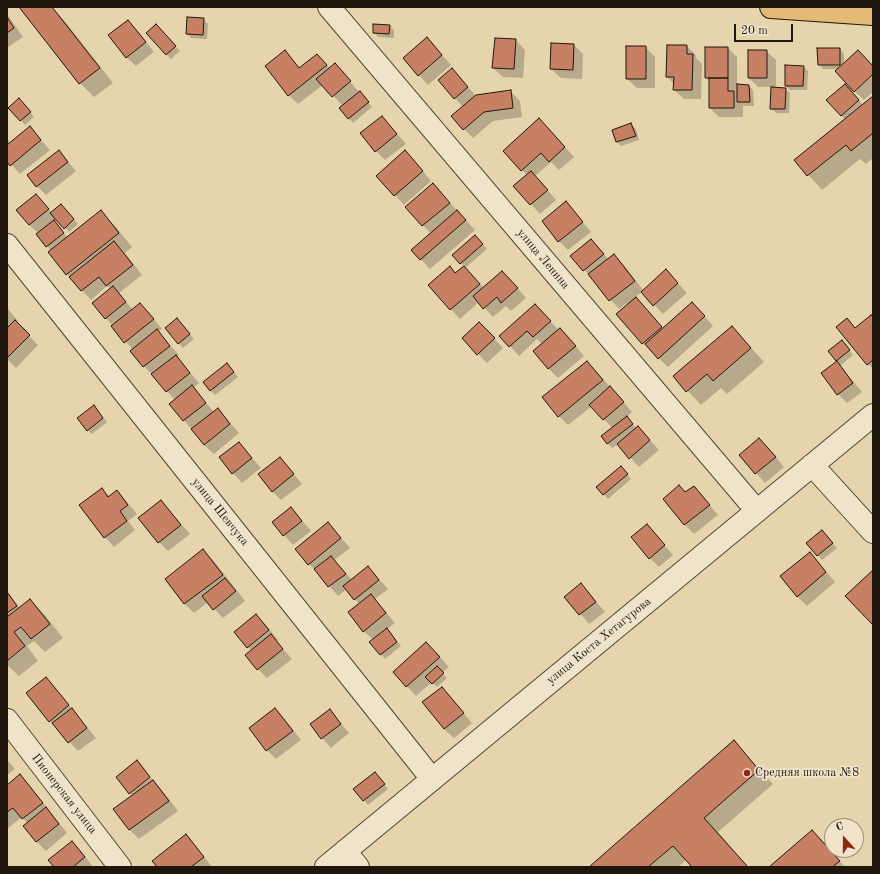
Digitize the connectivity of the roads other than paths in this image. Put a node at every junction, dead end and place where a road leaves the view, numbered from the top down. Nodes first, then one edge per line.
1 (329, 7) edge
2 (771, 7) edge
3 (867, 15) edge
4 (7, 245) edge
5 (873, 415) edge
6 (812, 465) junction
7 (757, 511) junction
8 (873, 532) edge
9 (7, 720) edge
10 (432, 779) junction
11 (351, 859) edge
12 (120, 867) edge
13 (326, 867) edge

1 - 7 street, улица Ленина
2 - 3 main road
4 - 10 street, улица Шевчука
5 - 6 street, улица Коста Хетагурова
6 - 7 street, улица Коста Хетагурова
6 - 8 street
7 - 10 street, улица Коста Хетагурова
9 - 12 street, Пионерская улица
10 - 11 street, улица Коста Хетагурова
11 - 13 street, улица Коста Хетагурова

